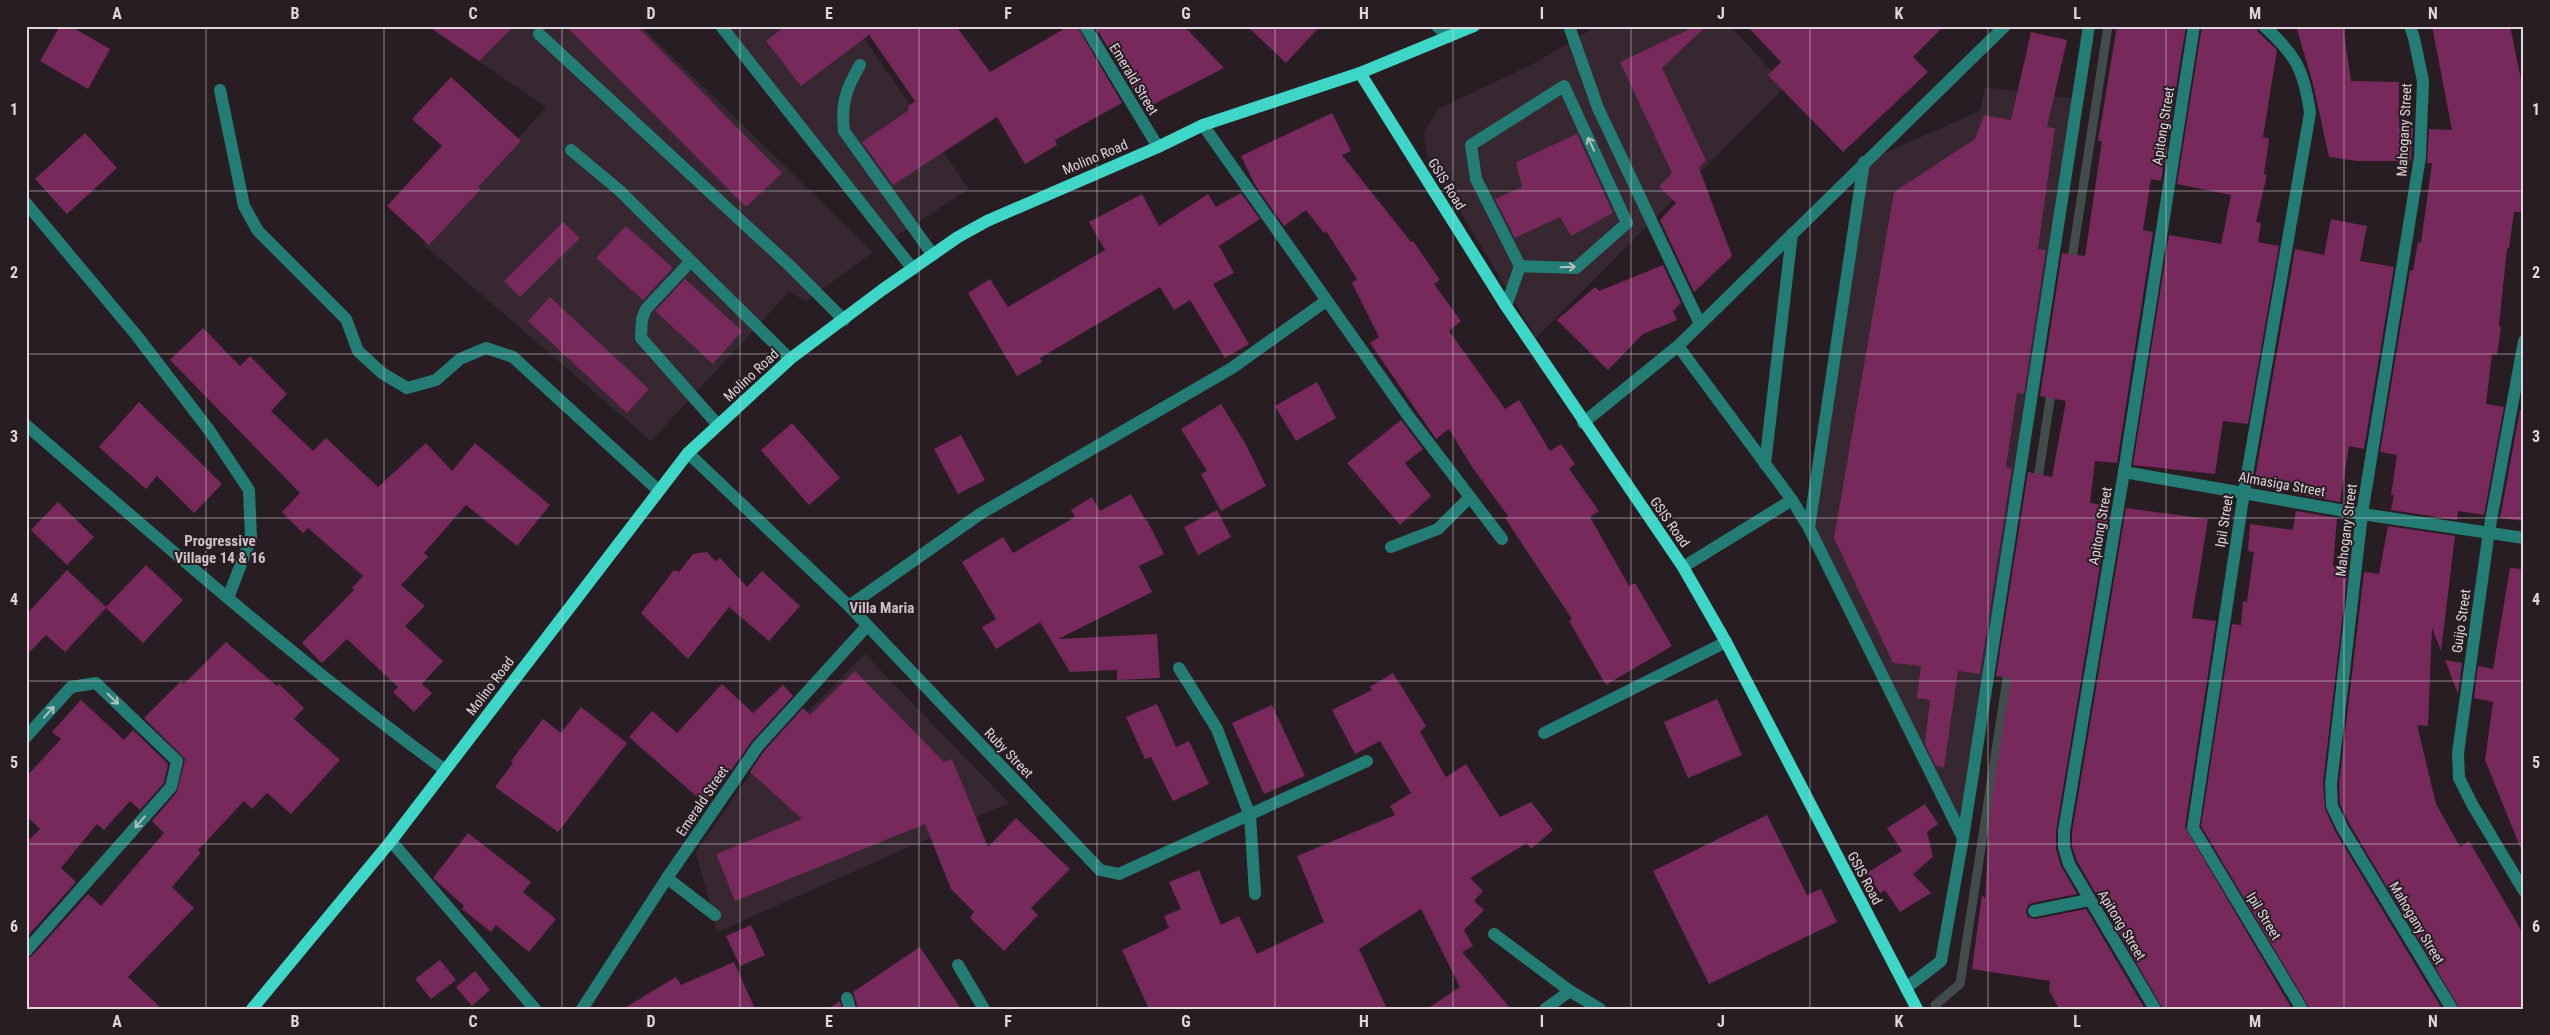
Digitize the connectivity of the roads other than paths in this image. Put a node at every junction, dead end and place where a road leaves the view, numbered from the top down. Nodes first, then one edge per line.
1 (721, 26) edge
2 (1085, 26) edge
3 (1437, 26) edge
4 (1474, 26) edge
5 (1569, 26) edge
6 (2005, 26) edge
7 (2089, 26) edge
8 (2194, 26) edge
9 (2264, 26) edge
10 (2410, 26) edge
11 (539, 34) dead end
12 (1449, 37) junction
13 (860, 65) dead end
14 (1360, 73) junction
15 (220, 90) dead end
16 (1203, 125) junction
17 (1158, 148) junction
18 (571, 150) dead end
19 (1864, 162) junction
20 (26, 203) edge
21 (1792, 234) junction
22 (933, 255) junction
23 (690, 262) junction
24 (1520, 266) junction
25 (913, 269) junction
26 (1326, 301) junction
27 (1506, 306) junction
28 (844, 320) junction
29 (1700, 324) junction
30 (2524, 340) edge
31 (1678, 346) junction
32 (790, 359) junction
33 (1583, 422) junction
34 (26, 425) edge
35 (718, 425) junction
36 (688, 453) junction
37 (1765, 464) junction
38 (2124, 472) junction
39 (658, 490) junction
40 (2244, 492) junction
41 (1469, 498) junction
42 (1792, 500) junction
43 (2362, 514) junction
44 (1809, 528) junction
45 (2489, 532) junction
46 (2524, 538) edge
47 (1502, 540) dead end
48 (1391, 547) dead end
49 (1683, 567) junction
50 (228, 598) junction
51 (849, 606) junction
52 (868, 626) junction
53 (1726, 642) junction
54 (1179, 668) dead end
55 (1544, 733) dead end
56 (26, 737) edge
57 (1367, 761) dead end
58 (445, 770) junction
59 (1250, 816) junction
60 (1963, 838) junction
61 (391, 841) junction
62 (667, 878) junction
63 (2524, 891) edge
64 (1255, 894) dead end
65 (2089, 900) junction
66 (2034, 911) dead end
67 (715, 914) dead end
68 (1494, 934) dead end
69 (26, 951) edge
70 (958, 965) dead end
71 (1906, 988) junction
72 (1570, 991) junction
73 (252, 1009) edge
74 (535, 1009) edge
75 (582, 1009) edge
76 (984, 1009) edge
77 (1545, 1009) edge
78 (1600, 1009) edge
79 (1918, 1009) edge
80 (2155, 1009) edge
81 (2302, 1009) edge
82 (2452, 1009) edge

1 - 25 street
2 - 17 street, Emerald Street
3 - 12 street
4 - 12 main road, Molino Road
5 - 29 street
6 - 19 street
7 - 60 street
8 - 38 street, Apitong Street
9 - 40 street, Ipil Street
10 - 43 street, Mahogany Street
11 - 28 street
12 - 14 main road, Molino Road
13 - 22 street
14 - 16 main road, Molino Road
14 - 27 main road, GSIS Road
15 - 39 street
16 - 17 main road, Molino Road
16 - 26 street
17 - 22 main road, Molino Road
18 - 23 street
19 - 21 street
19 - 44 street
20 - 50 street
21 - 29 street
21 - 37 street
22 - 25 main road, Molino Road
23 - 32 street
23 - 35 street
24 -> 24 street
24 - 27 street
25 - 28 main road, Molino Road
26 - 41 street
26 - 51 street
27 - 33 main road, GSIS Road
28 - 32 main road, Molino Road
29 - 31 street
30 - 45 street, Guijo Street
31 - 33 street
31 - 37 street
32 - 35 main road, Molino Road
33 - 49 main road, GSIS Road
34 - 50 street
35 - 36 main road, Molino Road
36 - 39 main road, Molino Road
36 - 51 street, Ruby Street
37 - 42 street
38 - 40 street, Almasiga Street
38 - 65 street, Apitong Street
39 - 58 main road, Molino Road
40 - 43 street, Almasiga Street
40 - 81 street, Ipil Street
41 - 47 street
41 - 48 street
42 - 44 street
42 - 49 street
43 - 45 street, Almasiga Street
43 - 82 street, Mahogany Street
44 - 60 street
45 - 46 street, Almasiga Street
45 - 63 street, Guijo Street
49 - 53 main road, GSIS Road
50 - 58 street
51 - 52 street, Ruby Street
52 - 59 street, Ruby Street
52 - 62 street, Emerald Street
53 - 55 street
53 - 71 main road, GSIS Road
54 - 59 street
56 -> 69 street
57 - 59 street, Ruby Street
58 - 61 main road, Molino Road
59 - 64 street
60 - 71 street
61 - 73 main road, Molino Road
61 - 74 street
62 - 67 street
62 - 75 street, Emerald Street
65 - 66 street
65 - 80 street, Apitong Street
68 - 72 street
70 - 76 street
71 - 79 main road, GSIS Road
72 - 77 street
72 - 78 street

